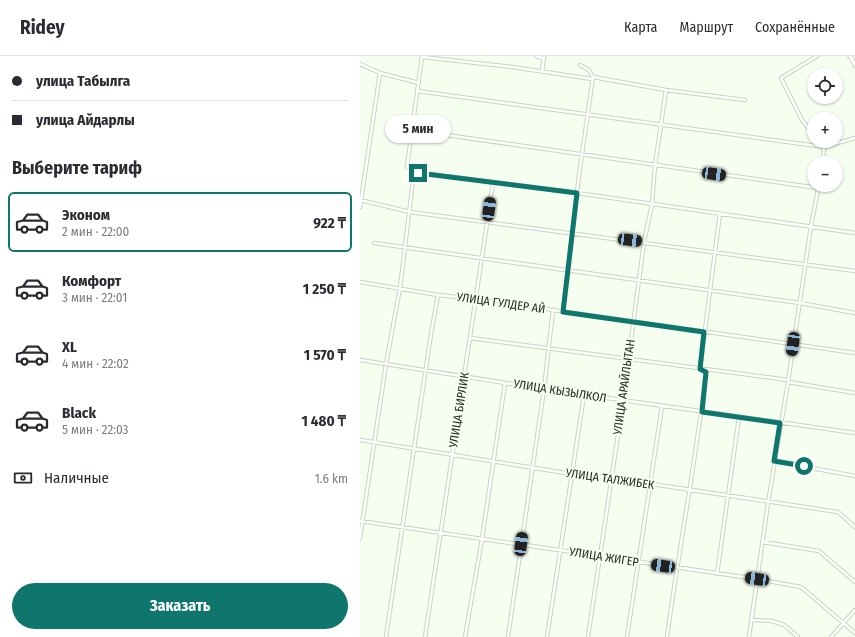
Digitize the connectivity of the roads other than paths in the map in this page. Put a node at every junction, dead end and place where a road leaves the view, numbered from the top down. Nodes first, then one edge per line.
1 (422, 56) edge
2 (536, 56) edge
3 (817, 56) edge
4 (850, 56) edge
5 (544, 58) edge
6 (360, 64) edge
7 (580, 64) dead end
8 (855, 65) edge
9 (542, 72) junction
10 (380, 73) junction
11 (593, 78) junction
12 (419, 83) junction
13 (666, 90) junction
14 (418, 91) junction
15 (746, 100) dead end
16 (588, 115) junction
17 (662, 125) junction
18 (807, 126) edge
19 (411, 130) junction
20 (855, 138) edge
21 (843, 141) edge
22 (807, 145) edge
23 (582, 155) junction
24 (655, 165) junction
25 (414, 172) junction
26 (360, 179) edge
27 (364, 179) junction
28 (493, 183) junction
29 (807, 184) edge
30 (818, 192) edge
31 (577, 193) junction
32 (361, 200) edge
33 (652, 204) junction
34 (360, 207) edge
35 (410, 212) junction
36 (720, 213) junction
37 (487, 222) junction
38 (811, 226) junction
39 (572, 233) junction
40 (855, 233) edge
41 (644, 242) junction
42 (374, 243) dead end
43 (405, 248) junction
44 (715, 252) junction
45 (482, 258) junction
46 (806, 264) junction
47 (568, 270) junction
48 (855, 271) edge
49 (639, 280) junction
50 (360, 282) edge
51 (400, 288) junction
52 (710, 290) junction
53 (438, 295) junction
54 (476, 299) junction
55 (800, 303) junction
56 (553, 310) junction
57 (563, 312) junction
58 (855, 313) edge
59 (633, 322) junction
60 (704, 332) junction
61 (470, 338) junction
62 (793, 344) junction
63 (549, 347) junction
64 (855, 353) edge
65 (360, 360) edge
66 (628, 360) junction
67 (386, 364) junction
68 (700, 369) junction
69 (425, 371) junction
70 (464, 377) junction
71 (788, 381) junction
72 (505, 383) junction
73 (544, 389) junction
74 (855, 393) edge
75 (584, 395) junction
76 (623, 401) junction
77 (662, 406) junction
78 (702, 412) junction
79 (739, 417) junction
80 (780, 423) junction
81 (855, 433) edge
82 (360, 440) edge
83 (374, 443) junction
84 (413, 450) junction
85 (453, 455) junction
86 (493, 461) junction
87 (774, 461) junction
88 (532, 467) junction
89 (572, 474) junction
90 (855, 476) edge
91 (612, 478) junction
92 (651, 485) junction
93 (689, 490) junction
94 (729, 496) junction
95 (768, 503) junction
96 (361, 521) edge
97 (402, 527) junction
98 (855, 528) edge
99 (441, 533) junction
100 (360, 538) edge
101 (482, 539) junction
102 (763, 542) junction
103 (521, 544) junction
104 (561, 550) junction
105 (600, 556) junction
106 (638, 562) junction
107 (676, 567) junction
108 (717, 574) junction
109 (757, 579) junction
110 (855, 582) edge
111 (855, 610) edge
112 (751, 620) junction
113 (844, 623) junction
114 (855, 633) edge
115 (386, 637) edge
116 (425, 637) edge
117 (465, 637) edge
118 (508, 637) edge
119 (547, 637) edge
120 (588, 637) edge
121 (627, 637) edge
122 (667, 637) edge
123 (749, 637) edge
124 (798, 637) edge
125 (831, 637) edge

1 - 9 street
1 - 12 street
2 - 5 street
3 - 18 street
4 - 8 street
5 - 9 street
6 - 10 street
7 - 11 street
9 - 11 street
10 - 12 street
10 - 27 street
11 - 13 street
11 - 16 street
12 - 14 street
13 - 15 street
13 - 17 street, УЛИЦА АРАЙЛЫТАН
14 - 16 street
14 - 19 street
16 - 17 street
16 - 23 street
17 - 22 street
17 - 24 street, УЛИЦА АРАЙЛЫТАН
19 - 23 street
19 - 25 street
20 - 21 street
23 - 24 street
23 - 31 street
24 - 29 street
24 - 33 street, УЛИЦА АРАЙЛЫТАН
25 - 28 street
25 - 35 street
26 - 27 street
27 - 32 street
28 - 31 street
28 - 37 street, УЛИЦА БИРЛИК
30 - 38 street
31 - 33 street
31 - 39 street
32 - 34 street
32 - 35 street
33 - 36 street
33 - 41 street, УЛИЦА АРАЙЛЫТАН
35 - 37 street
35 - 43 street
36 - 38 street
36 - 44 street
37 - 39 street
37 - 45 street, УЛИЦА БИРЛИК
38 - 40 street
38 - 46 street
39 - 41 street
39 - 47 street
41 - 44 street
41 - 49 street, УЛИЦА АРАЙЛЫТАН
42 - 43 street
43 - 45 street
43 - 51 street
44 - 46 street
44 - 52 street
45 - 47 street
45 - 54 street, УЛИЦА БИРЛИК
46 - 48 street
46 - 55 street
47 - 49 street
47 - 57 street
49 - 52 street
49 - 59 street, УЛИЦА АРАЙЛЫТАН
50 - 51 street, УЛИЦА ГУЛДЕР АЙ
51 - 53 street, УЛИЦА ГУЛДЕР АЙ
51 - 67 street
52 - 55 street
52 - 60 street
53 - 54 street, УЛИЦА ГУЛДЕР АЙ
53 - 69 street
54 - 56 street, УЛИЦА ГУЛДЕР АЙ
54 - 61 street, УЛИЦА БИРЛИК
55 - 58 street
55 - 62 street
56 - 57 street, УЛИЦА ГУЛДЕР АЙ
56 - 63 street
57 - 59 street, УЛИЦА ГУЛДЕР АЙ
59 - 60 street, УЛИЦА ГУЛДЕР АЙ
59 - 66 street, УЛИЦА АРАЙЛЫТАН
60 - 62 street, УЛИЦА ГУЛДЕР АЙ
60 - 68 street
61 - 63 street
61 - 70 street, УЛИЦА БИРЛИК
62 - 64 street, УЛИЦА ГУЛДЕР АЙ
62 - 71 street
63 - 66 street
63 - 73 street
65 - 67 street, УЛИЦА КЫЗЫЛКОЛ
66 - 68 street
66 - 76 street, УЛИЦА АРАЙЛЫТАН
67 - 69 street, УЛИЦА КЫЗЫЛКОЛ
67 - 83 street
68 - 71 street
68 - 78 street
69 - 70 street, УЛИЦА КЫЗЫЛКОЛ
69 - 84 street
70 - 72 street, УЛИЦА КЫЗЫЛКОЛ
70 - 85 street, УЛИЦА БИРЛИК
71 - 74 street
71 - 80 street
72 - 73 street, УЛИЦА КЫЗЫЛКОЛ
72 - 86 street
73 - 75 street, УЛИЦА КЫЗЫЛКОЛ
73 - 88 street
75 - 76 street, УЛИЦА КЫЗЫЛКОЛ
75 - 89 street
76 - 77 street, УЛИЦА КЫЗЫЛКОЛ
76 - 91 street, УЛИЦА АРАЙЛЫТАН
77 - 78 street, УЛИЦА КЫЗЫЛКОЛ
77 - 92 street
78 - 79 street, УЛИЦА КЫЗЫЛКОЛ
78 - 93 street
79 - 80 street, УЛИЦА КЫЗЫЛКОЛ
79 - 94 street
80 - 81 street, УЛИЦА КЫЗЫЛКОЛ
80 - 87 street
82 - 83 street, УЛИЦА ТАЛЖИБЕК
83 - 84 street, УЛИЦА ТАЛЖИБЕК
83 - 96 street
84 - 85 street, УЛИЦА ТАЛЖИБЕК
84 - 97 street
85 - 86 street, УЛИЦА ТАЛЖИБЕК
85 - 99 street, УЛИЦА БИРЛИК
86 - 88 street, УЛИЦА ТАЛЖИБЕК
86 - 101 street
87 - 90 street
87 - 95 street
88 - 89 street, УЛИЦА ТАЛЖИБЕК
88 - 103 street
89 - 91 street, УЛИЦА ТАЛЖИБЕК
89 - 104 street
91 - 92 street, УЛИЦА ТАЛЖИБЕК
91 - 105 street, УЛИЦА АРАЙЛЫТАН
92 - 93 street, УЛИЦА ТАЛЖИБЕК
92 - 106 street
93 - 94 street, УЛИЦА ТАЛЖИБЕК
93 - 107 street
94 - 95 street, УЛИЦА ТАЛЖИБЕК
94 - 108 street
95 - 98 street, УЛИЦА ТАЛЖИБЕК
95 - 102 street
96 - 97 street, УЛИЦА ЖИГЕР
96 - 100 street
97 - 99 street, УЛИЦА ЖИГЕР
97 - 115 street
99 - 101 street, УЛИЦА ЖИГЕР
99 - 116 street, УЛИЦА БИРЛИК
101 - 103 street, УЛИЦА ЖИГЕР
101 - 117 street
102 - 109 street
102 - 110 street
103 - 104 street, УЛИЦА ЖИГЕР
103 - 118 street
104 - 105 street, УЛИЦА ЖИГЕР
104 - 119 street
105 - 106 street, УЛИЦА ЖИГЕР
105 - 120 street, УЛИЦА АРАЙЛЫТАН
106 - 107 street, УЛИЦА ЖИГЕР
106 - 121 street
107 - 108 street, УЛИЦА ЖИГЕР
107 - 122 street
108 - 109 street, УЛИЦА ЖИГЕР
109 - 112 street
109 - 113 street, УЛИЦА ЖИГЕР
111 - 113 street
112 - 123 street
112 - 124 street
113 - 114 street, УЛИЦА ЖИГЕР
113 - 125 street

